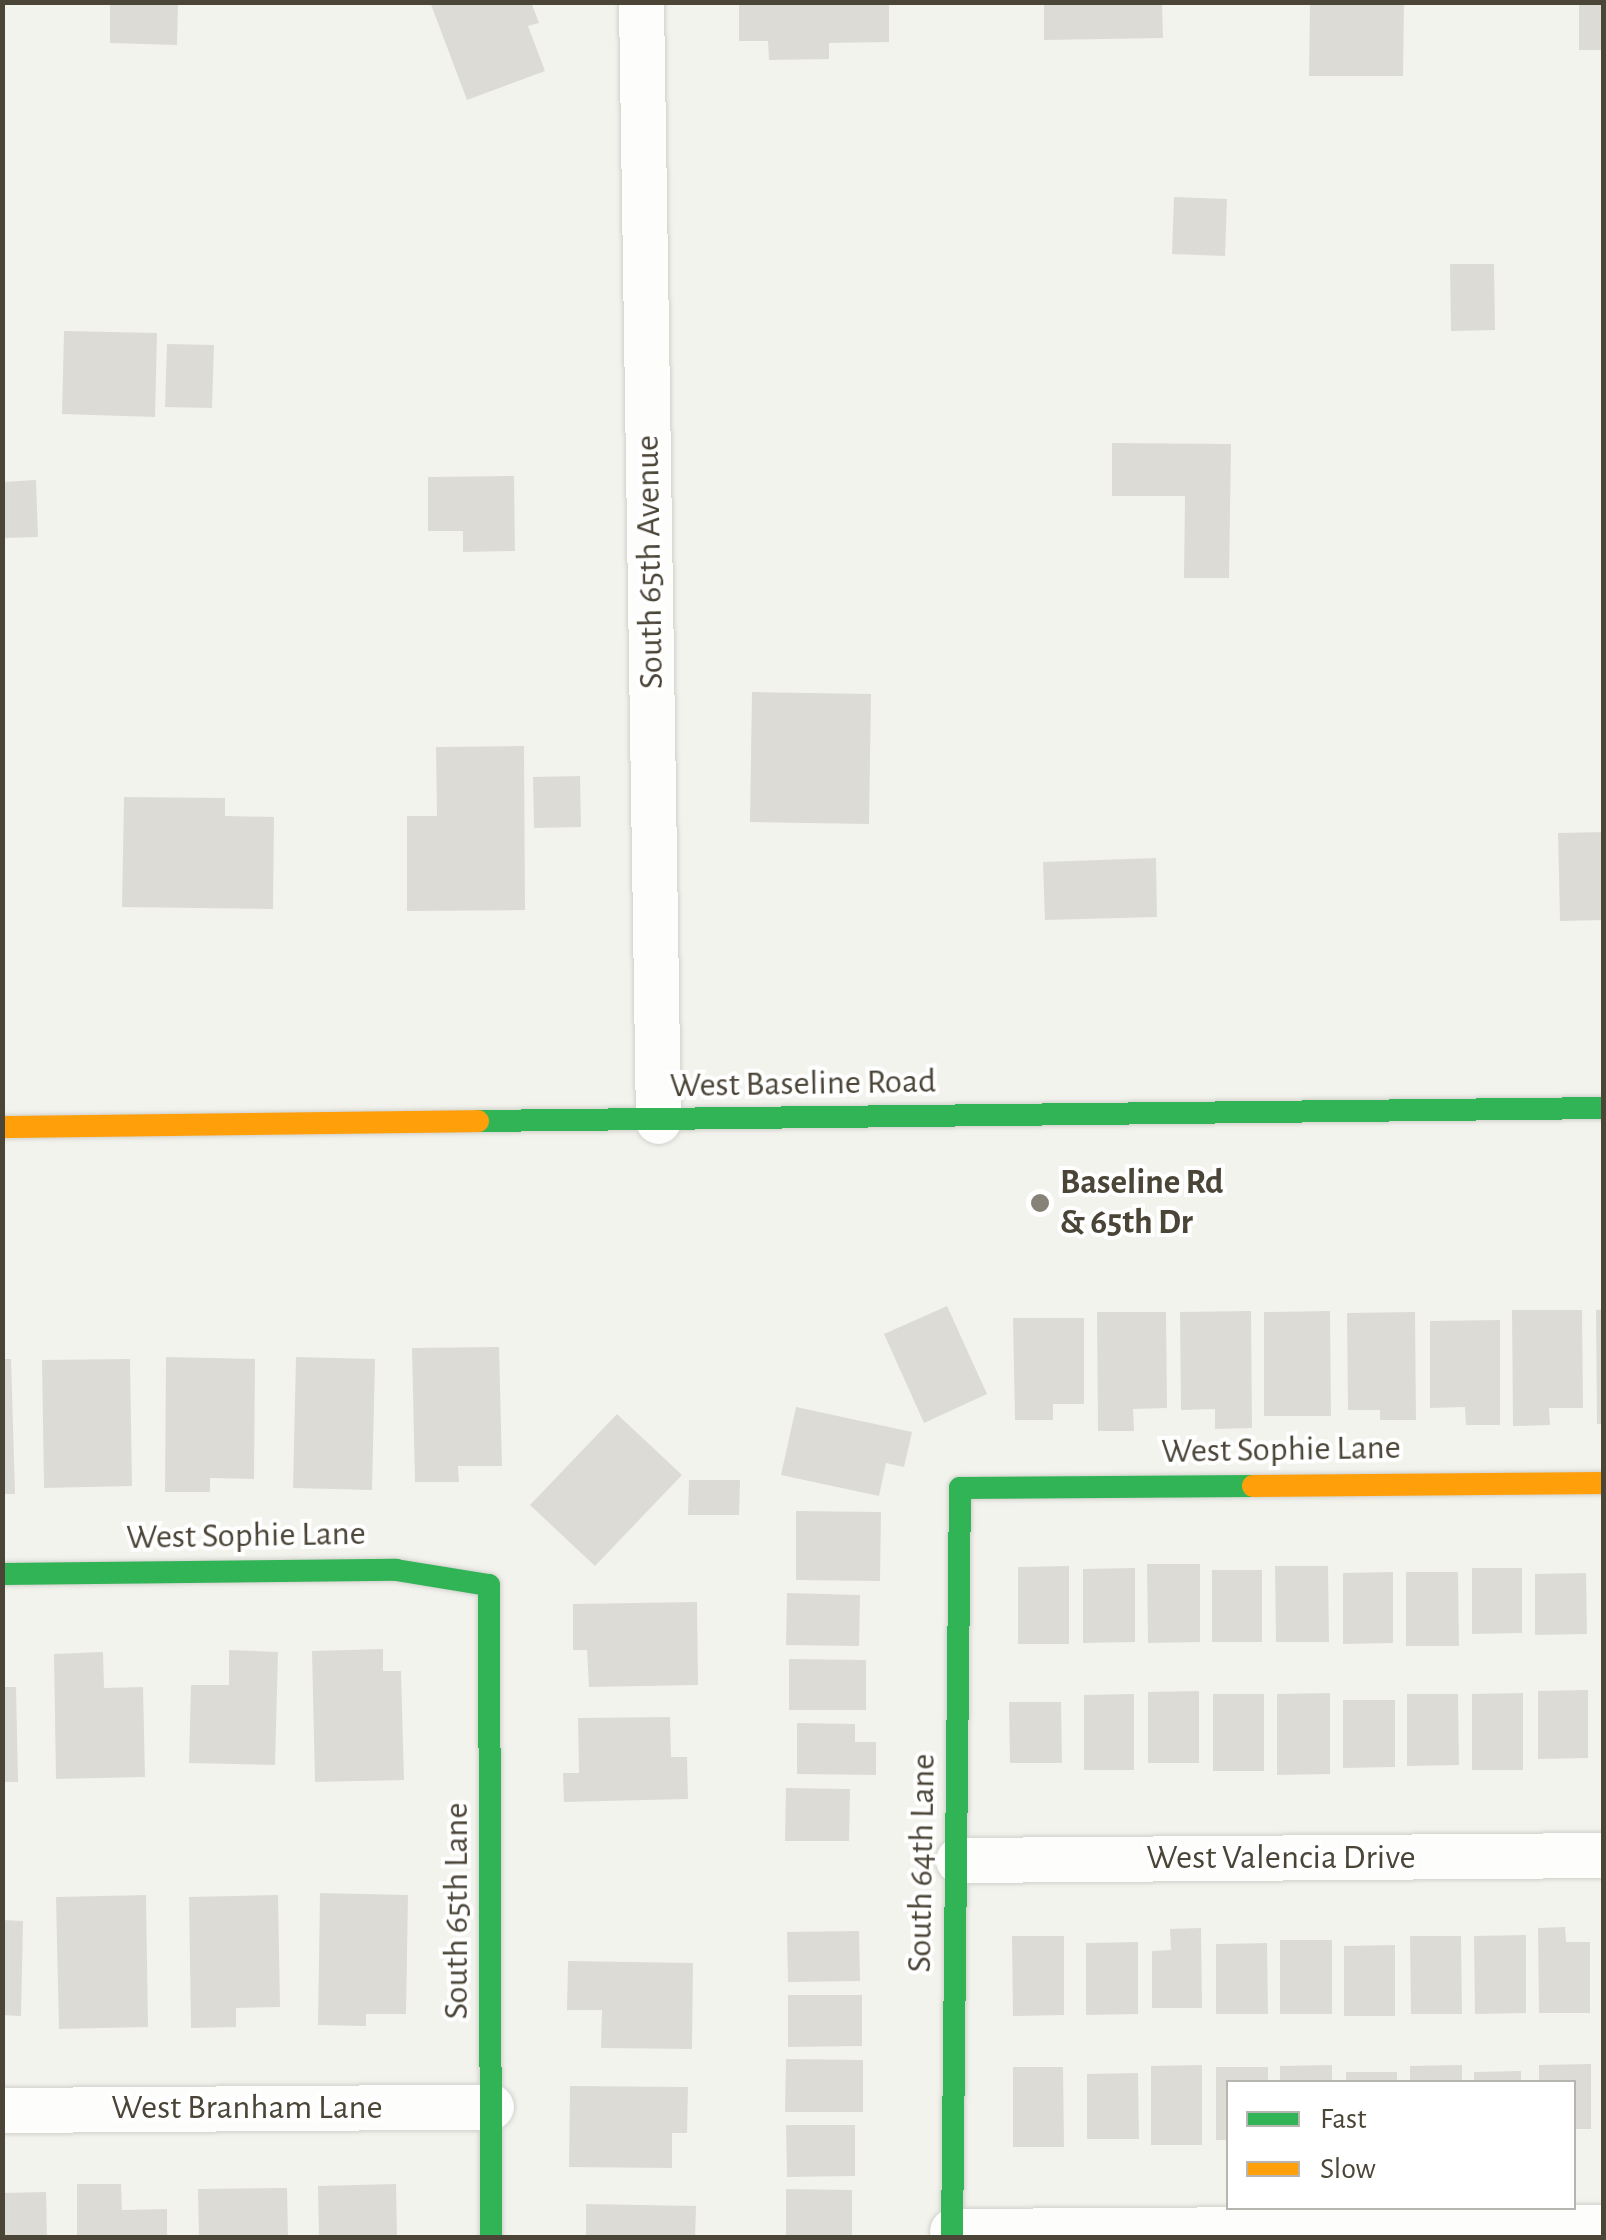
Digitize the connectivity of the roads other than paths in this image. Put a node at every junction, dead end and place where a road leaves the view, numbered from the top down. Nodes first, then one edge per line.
1 (641, 2) edge
2 (1604, 1108) edge
3 (658, 1120) junction
4 (2, 1127) edge
5 (1604, 1482) edge
6 (960, 1488) joint
7 (2, 1574) edge
8 (489, 1584) joint
9 (1604, 1856) edge
10 (958, 1860) junction
11 (492, 2107) junction
12 (2, 2110) edge
13 (1604, 2228) edge
14 (952, 2234) edge
15 (490, 2238) edge

1 - 3 street, South 65th Avenue
2 - 3 street, West Baseline Road
3 - 4 street, West Baseline Road
5 - 6 street, West Sophie Lane
6 - 10 street, South 64th Lane
7 - 8 street, West Sophie Lane
8 - 11 street, South 65th Lane
9 - 10 street, West Valencia Drive
10 - 14 street, South 64th Lane
11 - 12 street, West Branham Lane
11 - 15 street, South 65th Lane
13 - 14 street

